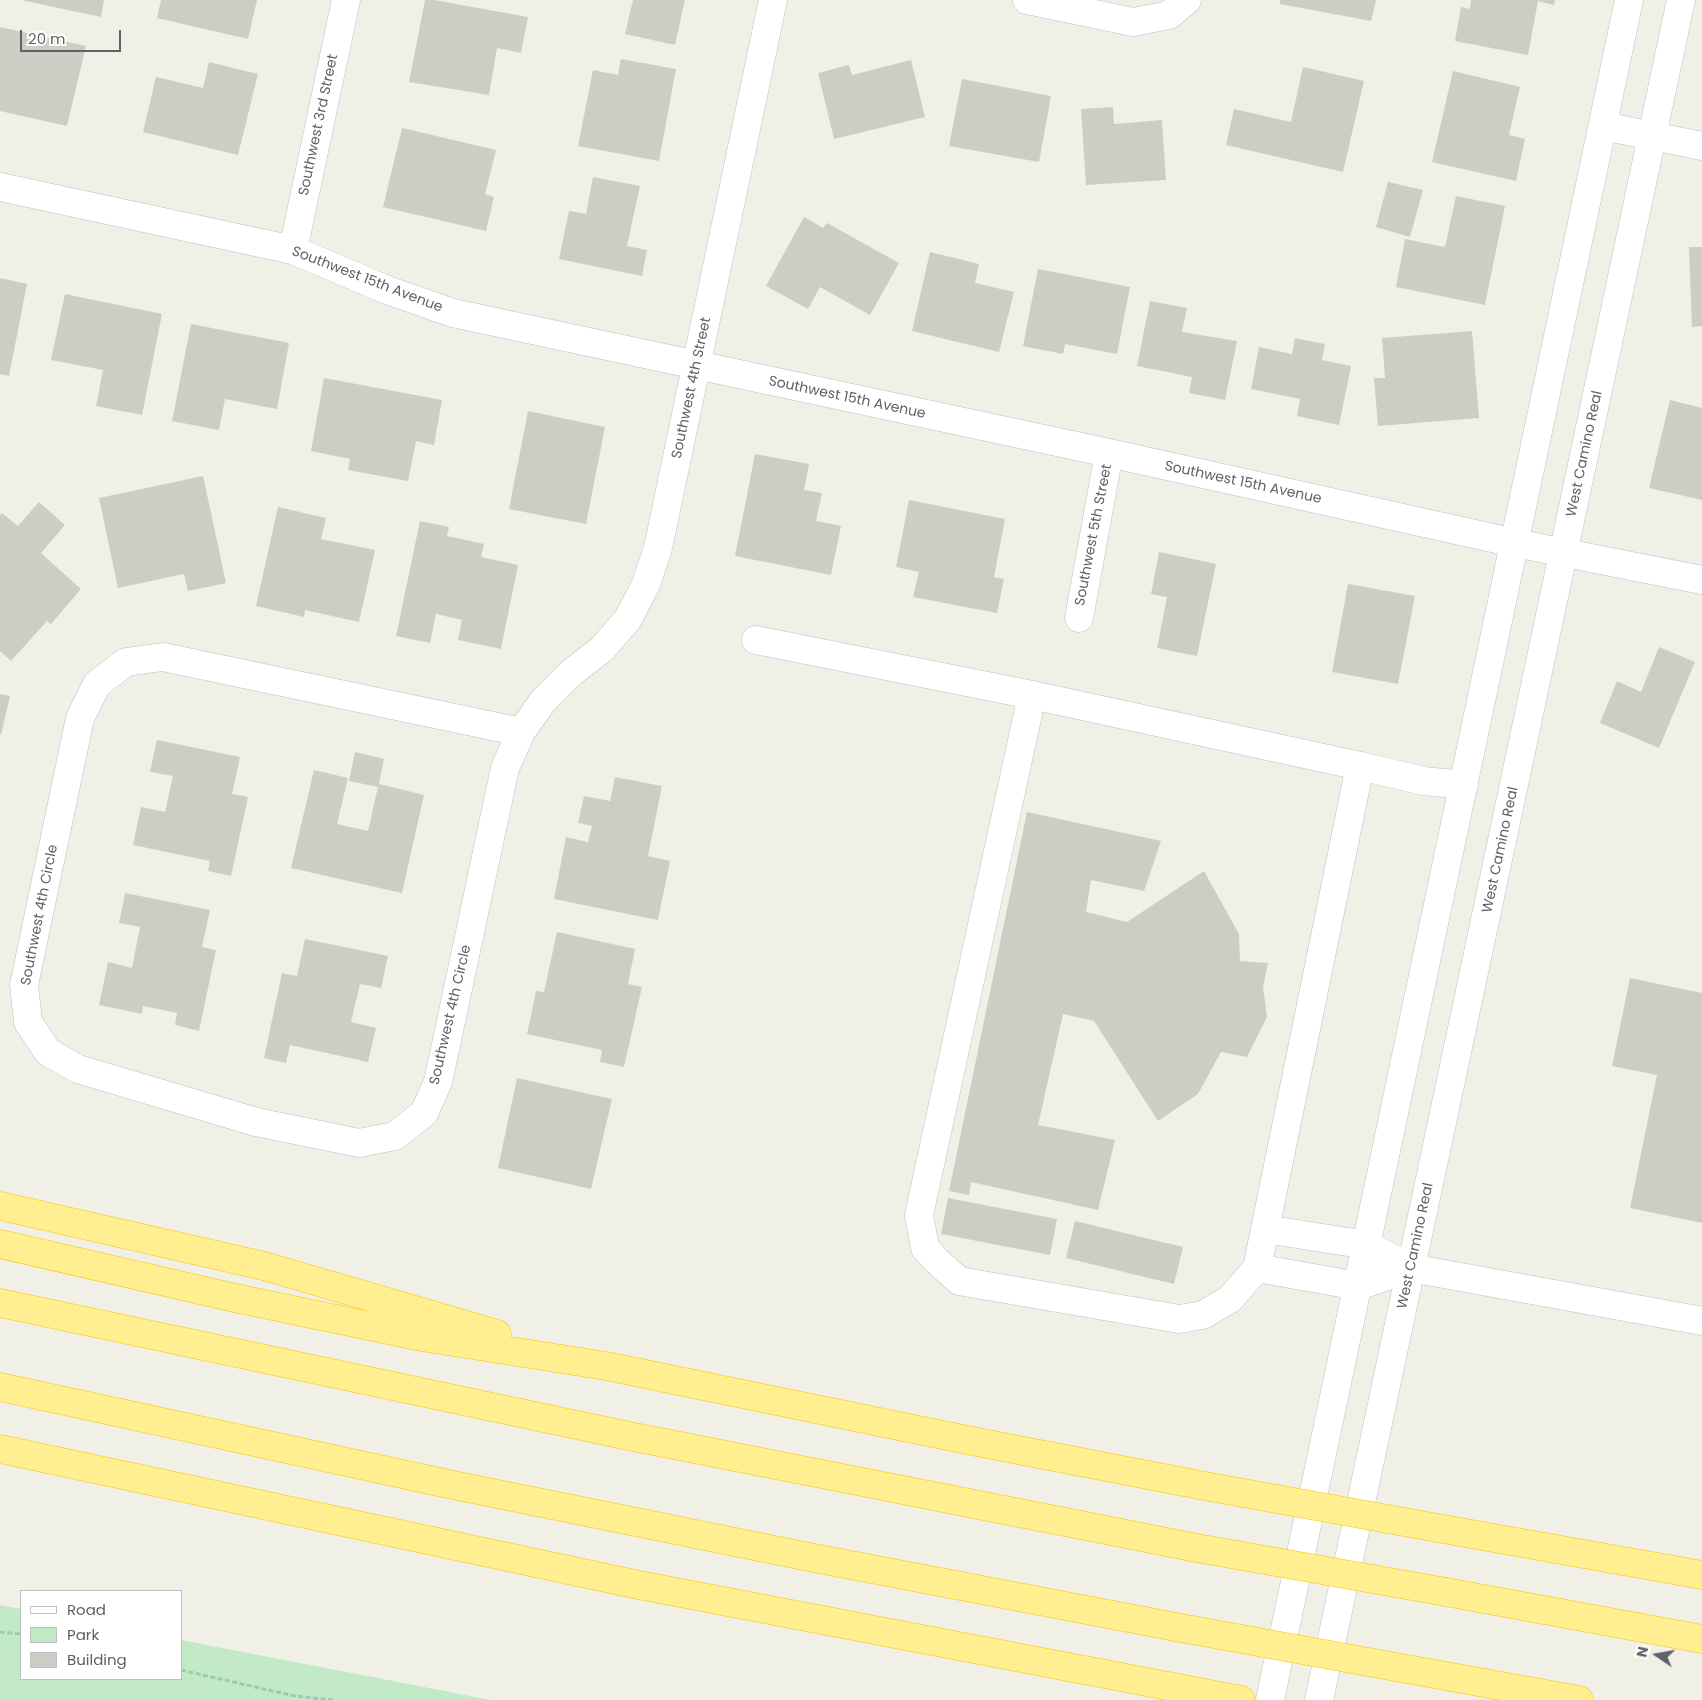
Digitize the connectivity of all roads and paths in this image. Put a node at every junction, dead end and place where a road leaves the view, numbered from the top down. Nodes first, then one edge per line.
1 (346, 0) edge
2 (774, 0) edge
3 (1027, 0) edge
4 (1187, 0) edge
5 (1629, 0) edge
6 (1680, 0) edge
7 (1603, 126) junction
8 (1652, 136) junction
9 (1702, 146) edge
10 (0, 187) edge
11 (293, 250) junction
12 (696, 366) junction
13 (1110, 453) junction
14 (1515, 543) junction
15 (1564, 553) junction
16 (1702, 580) edge
17 (1079, 618) dead end
18 (756, 640) dead end
19 (1032, 695) junction
20 (521, 732) junction
21 (1360, 766) junction
22 (1464, 785) junction
23 (0, 1206) edge
24 (1266, 1229) junction
25 (0, 1244) edge
26 (1367, 1245) junction
27 (1257, 1268) junction
28 (1411, 1268) junction
29 (1358, 1286) junction
30 (0, 1303) edge
31 (1702, 1321) edge
32 (606, 1366) junction
33 (0, 1387) edge
34 (0, 1449) edge
35 (1702, 1575) edge
36 (0, 1632) edge
37 (20, 1634) edge
38 (1702, 1639) edge
39 (182, 1670) edge
40 (333, 1700) edge
41 (1241, 1700) edge
42 (1270, 1700) edge
43 (1319, 1700) edge
44 (1579, 1700) edge

1 - 11 street, Southwest 3rd Street
2 - 12 street, Southwest 4th Street
3 - 4 street
5 - 7 street
6 - 8 street, West Camino Real
7 - 8 street
7 - 14 street
8 - 9 street
8 - 15 street, West Camino Real
10 - 11 street, Southwest 15th Avenue
11 - 12 street, Southwest 15th Avenue
12 - 13 street, Southwest 15th Avenue
12 - 20 street, Southwest 4th Street
13 - 14 street, Southwest 15th Avenue
13 - 17 street, Southwest 5th Street
14 - 15 street, Southwest 15th Avenue
14 - 22 street
15 - 16 street, Southwest 15th Avenue
15 - 28 street, West Camino Real
18 - 19 street
19 - 21 street
19 - 27 street
20 - 20 street, Southwest 4th Circle
21 - 22 street
21 - 24 street
22 - 26 street
23 - 32 highway
24 - 26 street
24 - 27 street
25 - 32 highway
26 - 28 street
26 - 29 street
27 - 29 street
28 - 29 street
28 - 31 street
28 - 43 street, West Camino Real
29 - 42 street
30 - 38 highway, bridge
32 - 35 highway, bridge
33 - 44 highway, bridge
34 - 41 highway
36 - 37 path
39 - 40 path

